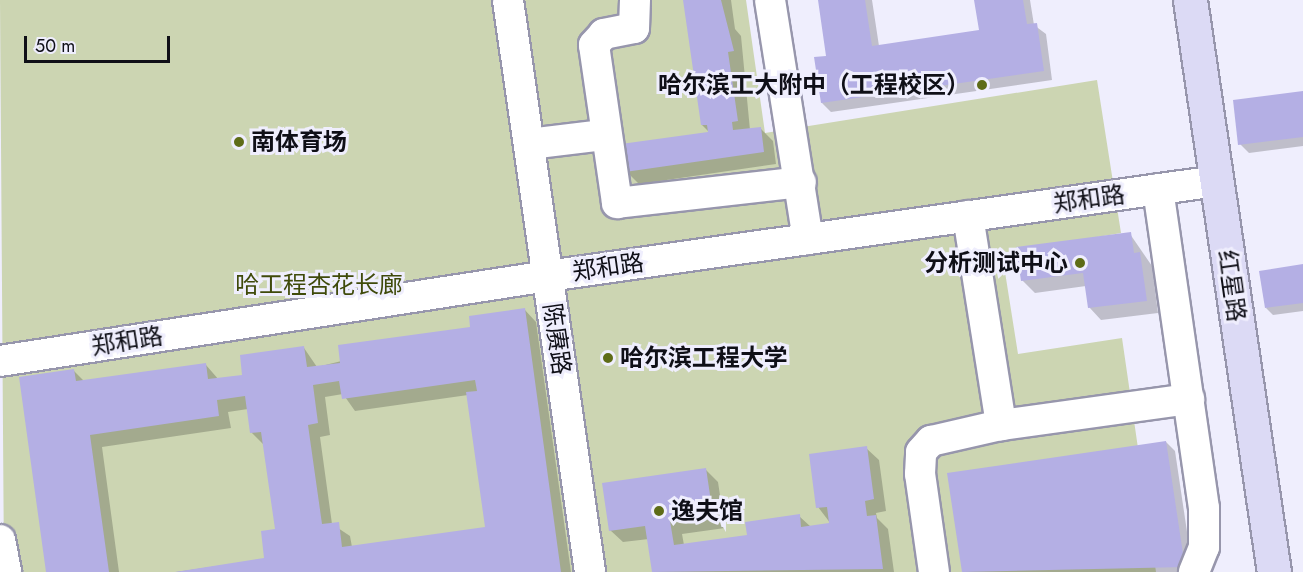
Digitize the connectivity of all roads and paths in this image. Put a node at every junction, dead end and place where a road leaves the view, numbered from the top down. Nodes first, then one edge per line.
1 (508, 0) edge
2 (635, 0) edge
3 (770, 0) edge
4 (1190, 0) edge
5 (603, 135) junction
6 (529, 144) junction
7 (1216, 181) junction
8 (801, 182) junction
9 (1158, 189) junction
10 (968, 216) junction
11 (808, 239) junction
12 (548, 276) junction
13 (0, 361) edge
14 (1189, 399) junction
15 (1002, 425) junction
16 (0, 540) edge
17 (6, 572) edge
18 (590, 572) edge
19 (934, 572) edge
20 (1194, 572) edge
21 (1274, 572) edge

1 - 6 street, 陈赓路
2 - 5 street
3 - 8 street
4 - 7 main road, 红星路
5 - 6 street
5 - 8 street
6 - 12 street, 陈赓路
7 - 9 street, 郑和路
7 - 21 main road, 红星路
8 - 11 street
9 - 10 street, 郑和路
9 - 14 street
10 - 11 street, 郑和路
10 - 15 street
11 - 12 street, 郑和路
12 - 13 street, 郑和路
12 - 18 street, 陈赓路
14 - 15 street
14 - 20 street
15 - 19 street
16 - 17 street

